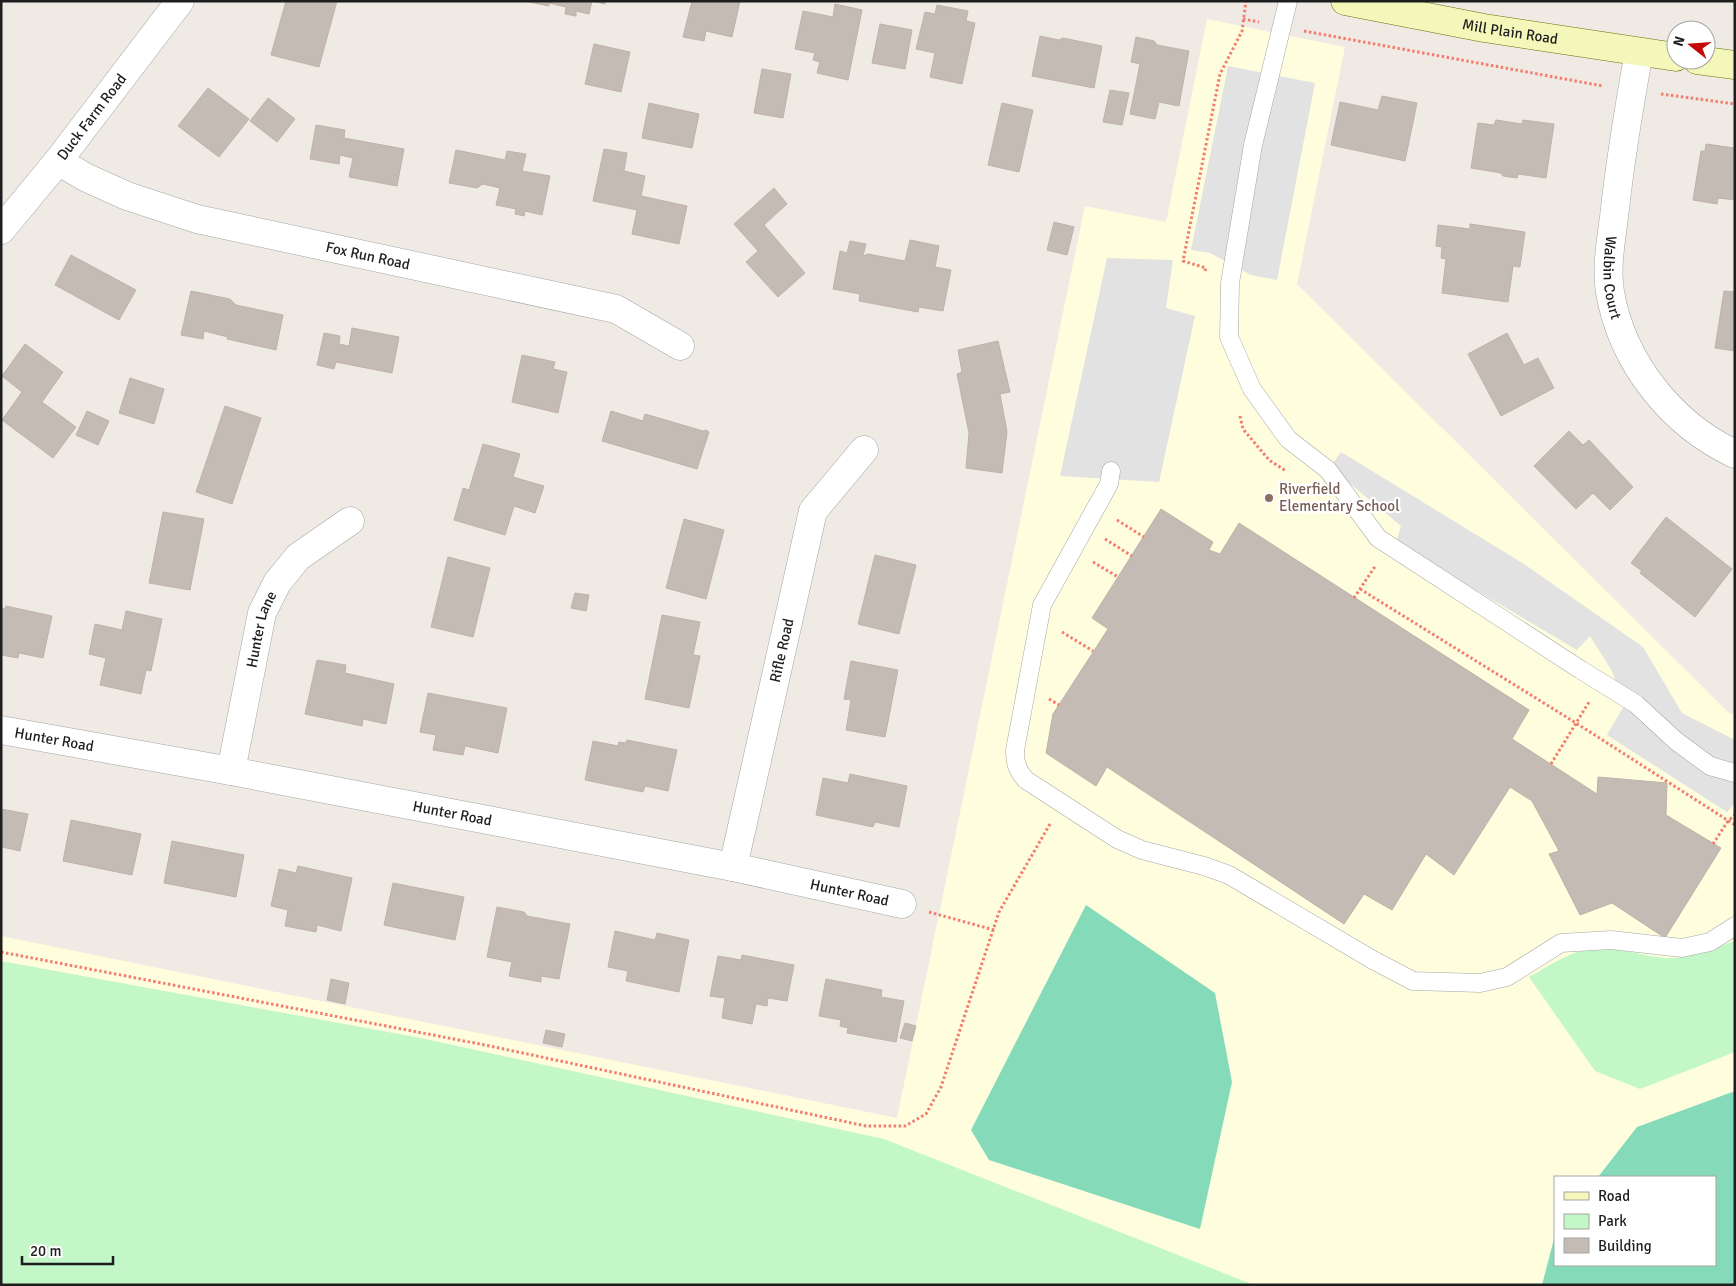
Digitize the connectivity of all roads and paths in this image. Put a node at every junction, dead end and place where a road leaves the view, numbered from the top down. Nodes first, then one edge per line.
1 (180, 1) edge
2 (1246, 1) edge
3 (1288, 1) edge
4 (1345, 1) edge
5 (1243, 19) junction
6 (1282, 26) junction
7 (1640, 52) junction
8 (1666, 56) edge
9 (1716, 62) edge
10 (1735, 65) edge
11 (1632, 91) junction
12 (1735, 104) edge
13 (58, 161) junction
14 (1, 230) edge
15 (1205, 273) dead end
16 (680, 346) dead end
17 (1236, 409) dead end
18 (864, 450) dead end
19 (1735, 454) edge
20 (1111, 471) dead end
21 (1294, 477) dead end
22 (1097, 507) junction
23 (350, 520) dead end
24 (1086, 528) junction
25 (1144, 536) dead end
26 (1132, 556) dead end
27 (1378, 562) dead end
28 (1360, 588) junction
29 (1354, 598) dead end
30 (1040, 619) junction
31 (1094, 651) dead end
32 (1590, 700) dead end
33 (1576, 723) junction
34 (1, 730) edge
35 (1551, 764) dead end
36 (232, 772) junction
37 (1735, 773) edge
38 (1062, 803) junction
39 (1735, 815) edge
40 (1728, 821) junction
41 (1735, 826) edge
42 (1714, 844) dead end
43 (733, 867) junction
44 (902, 904) joint
45 (1735, 926) edge
46 (994, 930) junction
47 (1, 952) edge

1 - 13 street, Duck Farm Road
2 - 5 path
3 - 6 lane
4 - 7 main road, Mill Plain Road
5 - 6 path
5 - 15 path
6 - 11 path
6 - 37 lane
7 - 8 main road, Mill Plain Road
7 - 11 street, Walbin Court
9 - 10 main road
11 - 12 path
11 - 19 street, Walbin Court
13 - 14 street, Duck Farm Road
13 - 16 street, Fox Run Road
17 - 21 path
18 - 43 street, Rifle Road
20 - 22 lane
22 - 24 lane
22 - 25 path
23 - 36 street, Hunter Lane
24 - 26 path
24 - 30 lane
27 - 28 path
28 - 29 path
28 - 33 path
30 - 31 path
30 - 38 lane
32 - 33 path
33 - 35 path
33 - 40 path
34 - 36 street, Hunter Road
36 - 43 street, Hunter Road
38 - 45 lane
38 - 46 path
39 - 40 path
40 - 41 path
40 - 42 path
43 - 44 street, Hunter Road
44 - 46 path
46 - 47 path

